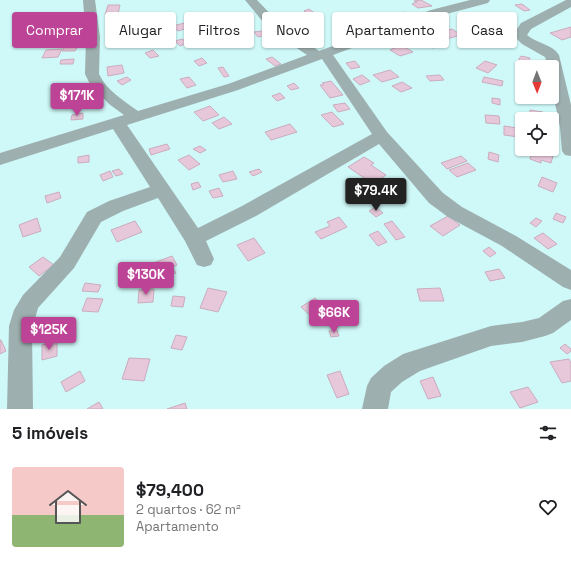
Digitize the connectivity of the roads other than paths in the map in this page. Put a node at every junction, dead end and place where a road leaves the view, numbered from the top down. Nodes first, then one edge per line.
1 (89, 0) edge
2 (251, 0) edge
3 (484, 0) edge
4 (571, 3) edge
5 (322, 55) junction
6 (136, 117) junction
7 (117, 123) junction
8 (381, 136) junction
9 (571, 151) edge
10 (0, 159) edge
11 (162, 190) junction
12 (194, 238) junction
13 (204, 260) dead end
14 (571, 281) edge
15 (571, 308) edge
16 (20, 409) edge
17 (375, 409) edge

1 - 6 street
2 - 5 street
3 - 5 street
4 - 9 street
5 - 6 street
5 - 8 street
6 - 7 street
7 - 10 street
7 - 11 street
8 - 12 street
8 - 14 street
11 - 12 street
11 - 16 street
12 - 13 street
15 - 17 street

